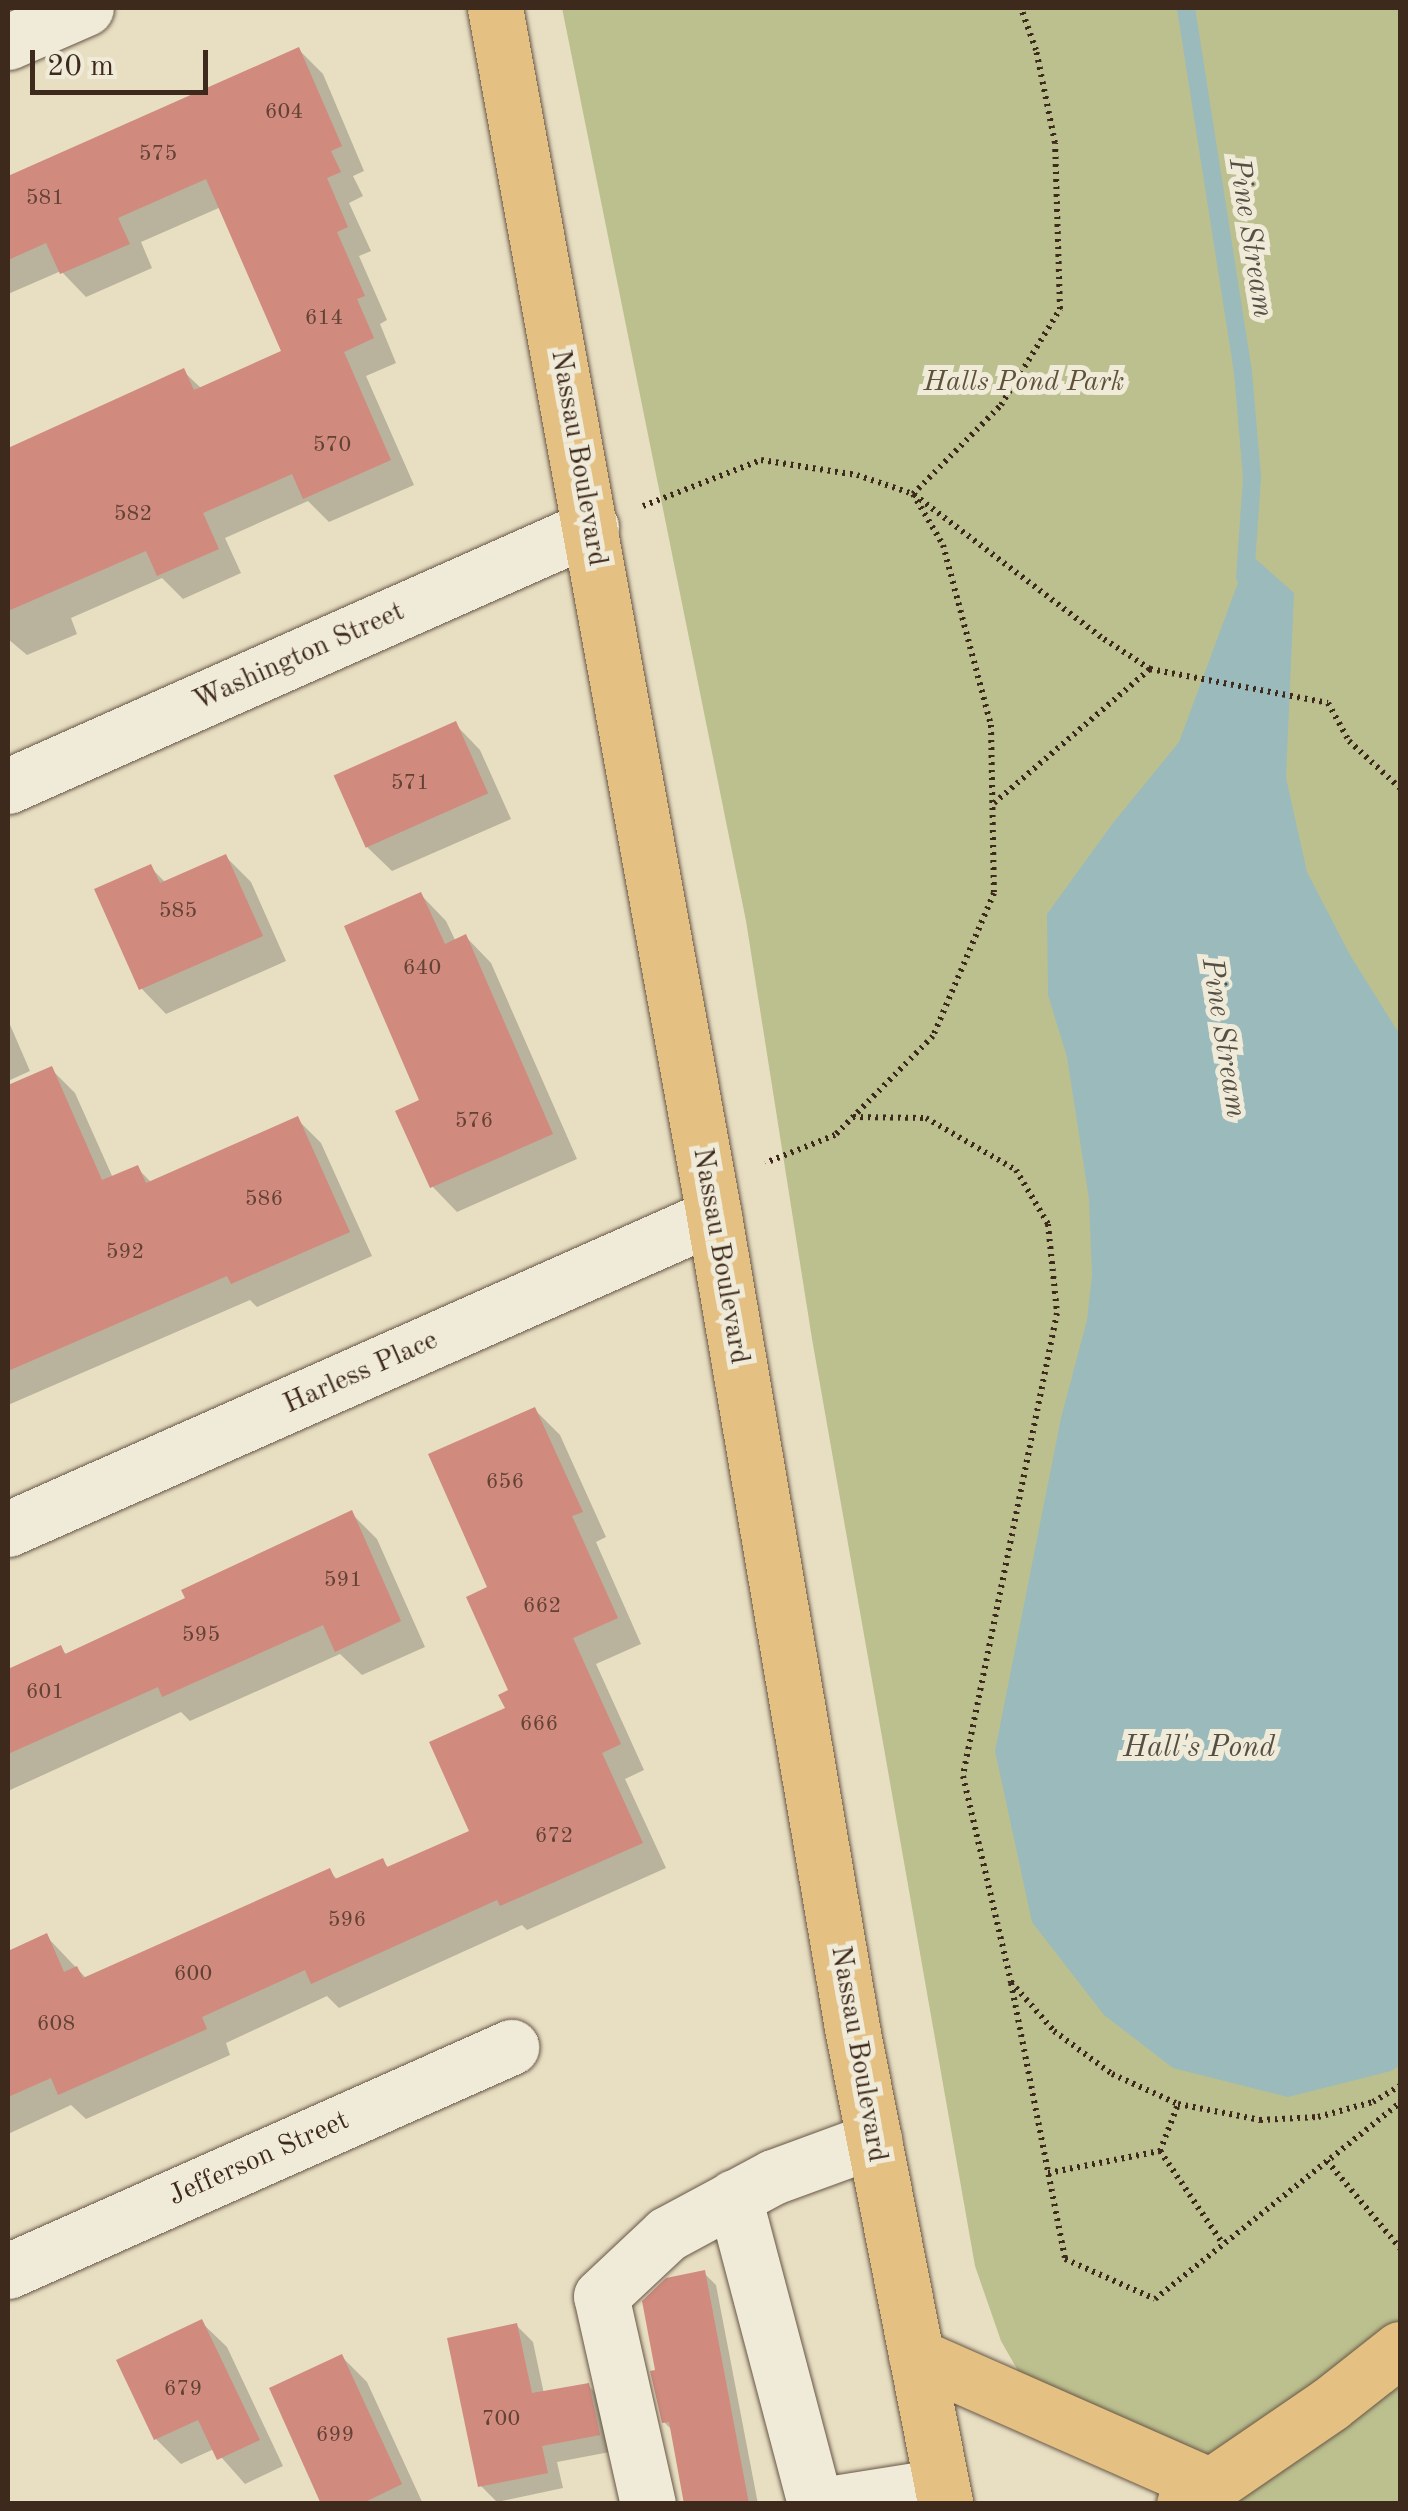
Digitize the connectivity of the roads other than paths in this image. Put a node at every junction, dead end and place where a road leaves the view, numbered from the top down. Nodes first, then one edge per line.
1 (86, 8) edge
2 (495, 8) edge
3 (8, 42) edge
4 (591, 527) junction
5 (8, 786) edge
6 (711, 1201) junction
7 (8, 1529) edge
8 (511, 2047) dead end
9 (874, 2140) junction
10 (734, 2197) junction
11 (8, 2271) edge
12 (1400, 2349) edge
13 (916, 2356) junction
14 (1196, 2494) edge
15 (943, 2495) edge
16 (648, 2504) edge
17 (814, 2504) edge
18 (826, 2504) edge

1 - 3 street
2 - 4 main road, Nassau Boulevard
4 - 5 street, Washington Street
4 - 6 main road, Nassau Boulevard
6 - 7 street, Harless Place
6 - 9 main road, Nassau Boulevard
8 - 11 street, Jefferson Street
9 - 10 street
9 - 13 main road, Nassau Boulevard
10 - 16 street
10 - 17 street
12 - 14 main road
13 - 14 main road
13 - 15 main road, Nassau Boulevard
15 - 18 street

